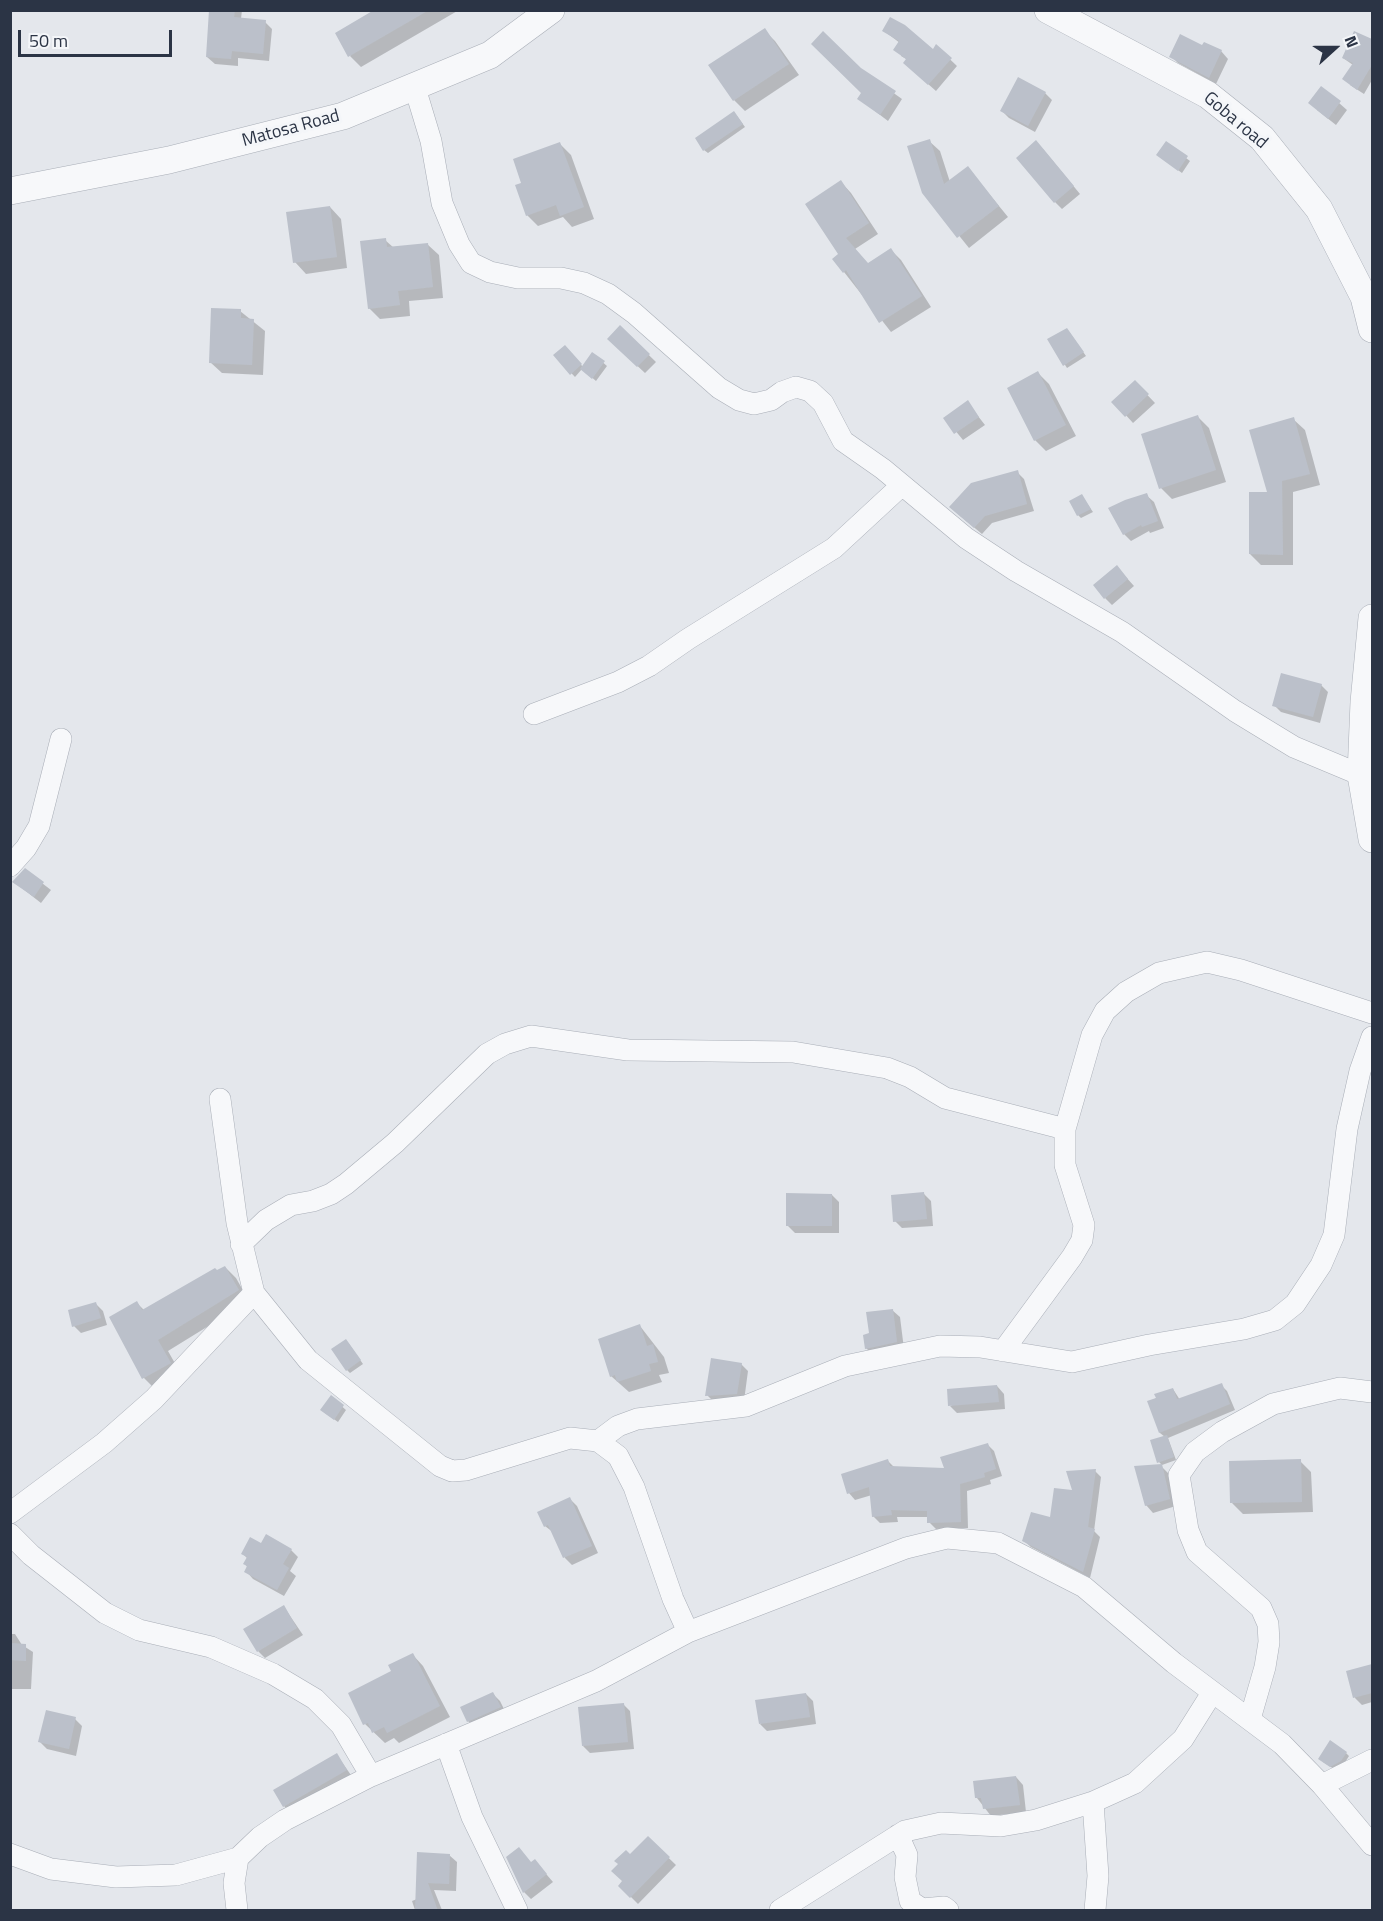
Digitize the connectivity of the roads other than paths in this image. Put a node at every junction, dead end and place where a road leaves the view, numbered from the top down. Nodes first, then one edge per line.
1 (551, 10) edge
2 (1048, 10) edge
3 (415, 88) junction
4 (10, 190) edge
5 (1368, 295) edge
6 (1372, 329) edge
7 (902, 486) junction
8 (1372, 618) edge
9 (1368, 703) edge
10 (534, 714) dead end
11 (61, 739) dead end
12 (1361, 775) junction
13 (1372, 839) edge
14 (10, 866) edge
15 (1372, 1014) edge
16 (1372, 1037) edge
17 (219, 1099) dead end
18 (1065, 1129) junction
19 (241, 1244) junction
20 (254, 1293) junction
21 (1003, 1351) junction
22 (1372, 1392) edge
23 (598, 1441) junction
24 (10, 1513) edge
25 (10, 1534) edge
26 (688, 1632) junction
27 (1212, 1693) junction
28 (1250, 1719) junction
29 (446, 1744) junction
30 (1372, 1760) edge
31 (371, 1776) junction
32 (1322, 1785) junction
33 (1093, 1802) junction
34 (898, 1835) junction
35 (1372, 1845) edge
36 (10, 1854) edge
37 (238, 1858) junction
38 (237, 1911) edge
39 (517, 1911) edge
40 (780, 1911) edge
41 (948, 1911) edge
42 (1095, 1911) edge

1 - 3 street, Matosa Road
2 - 5 street, Goba road
3 - 4 street, Matosa Road
3 - 7 street
5 - 6 street, Goba road
7 - 10 street
7 - 12 street
8 - 9 street
9 - 12 street
11 - 14 street
12 - 13 street
15 - 18 street
16 - 21 street
17 - 19 street
18 - 19 street
18 - 21 street
19 - 20 street
20 - 23 street
20 - 24 street
21 - 23 street
22 - 28 street
23 - 26 street
25 - 31 street
26 - 27 street
26 - 29 street
27 - 28 street
27 - 33 street
28 - 32 street
29 - 31 street
29 - 39 street
30 - 32 street
31 - 37 street
32 - 35 street
33 - 34 street
33 - 42 street
34 - 40 street
34 - 41 street
36 - 37 street
37 - 38 street

